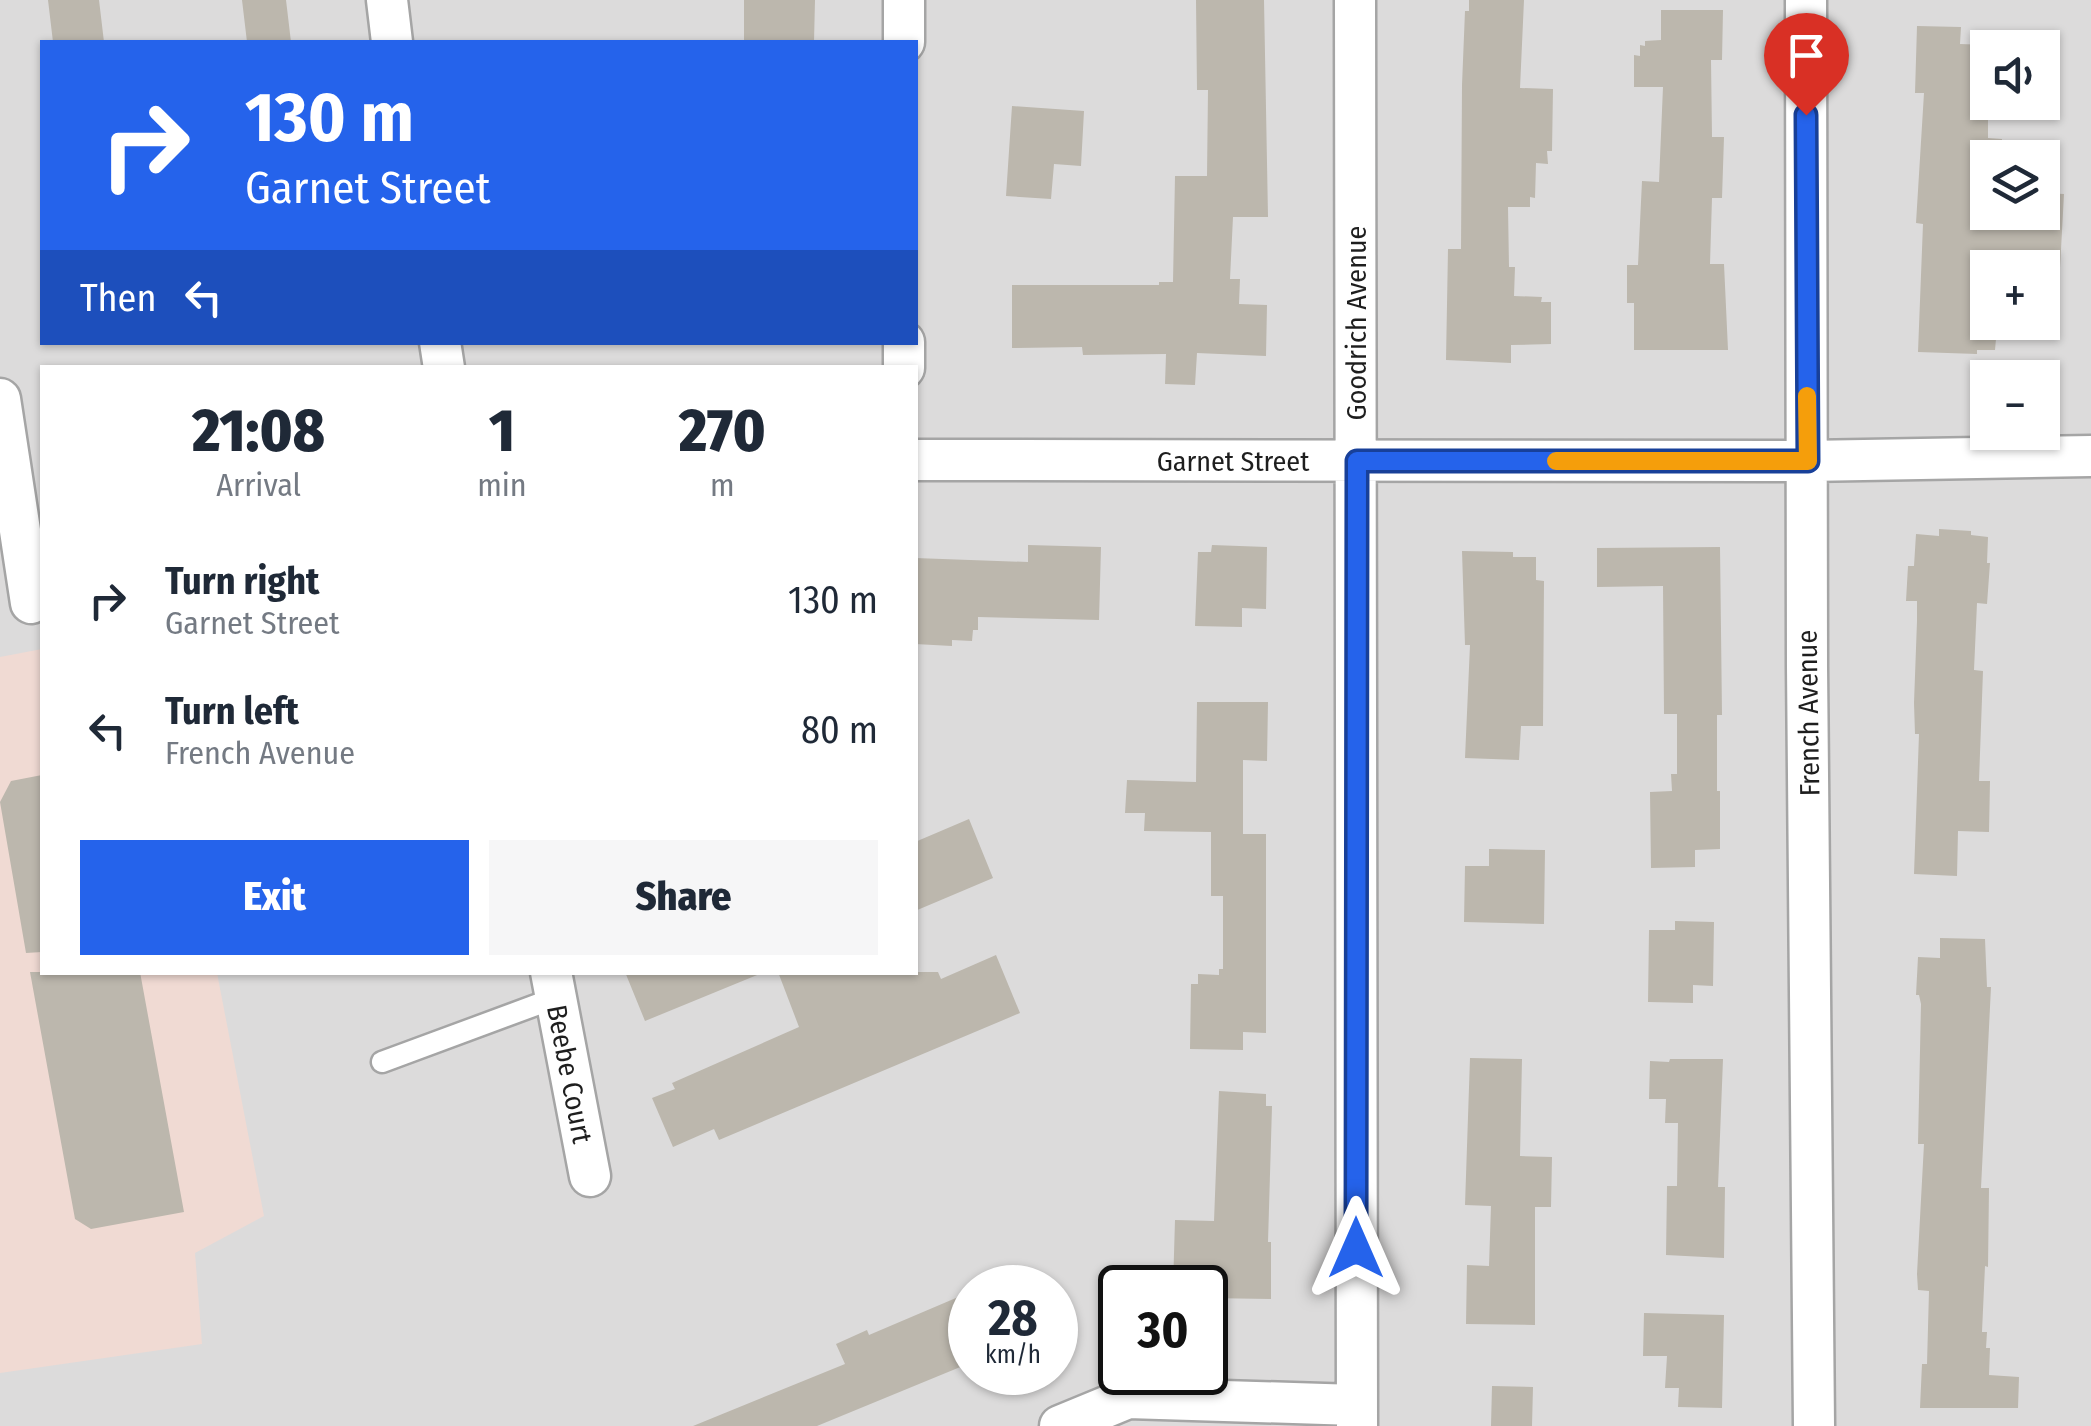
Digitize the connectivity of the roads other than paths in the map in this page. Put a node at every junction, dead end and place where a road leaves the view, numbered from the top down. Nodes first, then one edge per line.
1 (387, 0) edge
2 (904, 0) edge
3 (1355, 0) edge
4 (1806, 0) edge
5 (392, 40) edge
6 (904, 40) edge
7 (0, 399) edge
8 (2091, 456) edge
9 (918, 460) edge
10 (1357, 461) junction
11 (1808, 461) junction
12 (24, 604) edge
13 (553, 985) edge
14 (382, 1062) dead end
15 (590, 1176) dead end
16 (1357, 1416) edge
17 (1060, 1426) edge
18 (1814, 1426) edge

1 - 5 street
2 - 6 street
3 - 10 street, Goodrich Avenue
4 - 11 street, French Avenue
7 - 12 street
8 - 11 street, Garnet Street
9 - 10 street, Garnet Street
10 - 11 street, Garnet Street
10 - 16 street, Goodrich Avenue
11 - 18 street, French Avenue
13 - 14 lane
13 - 15 street, Beebe Court
16 - 17 street

